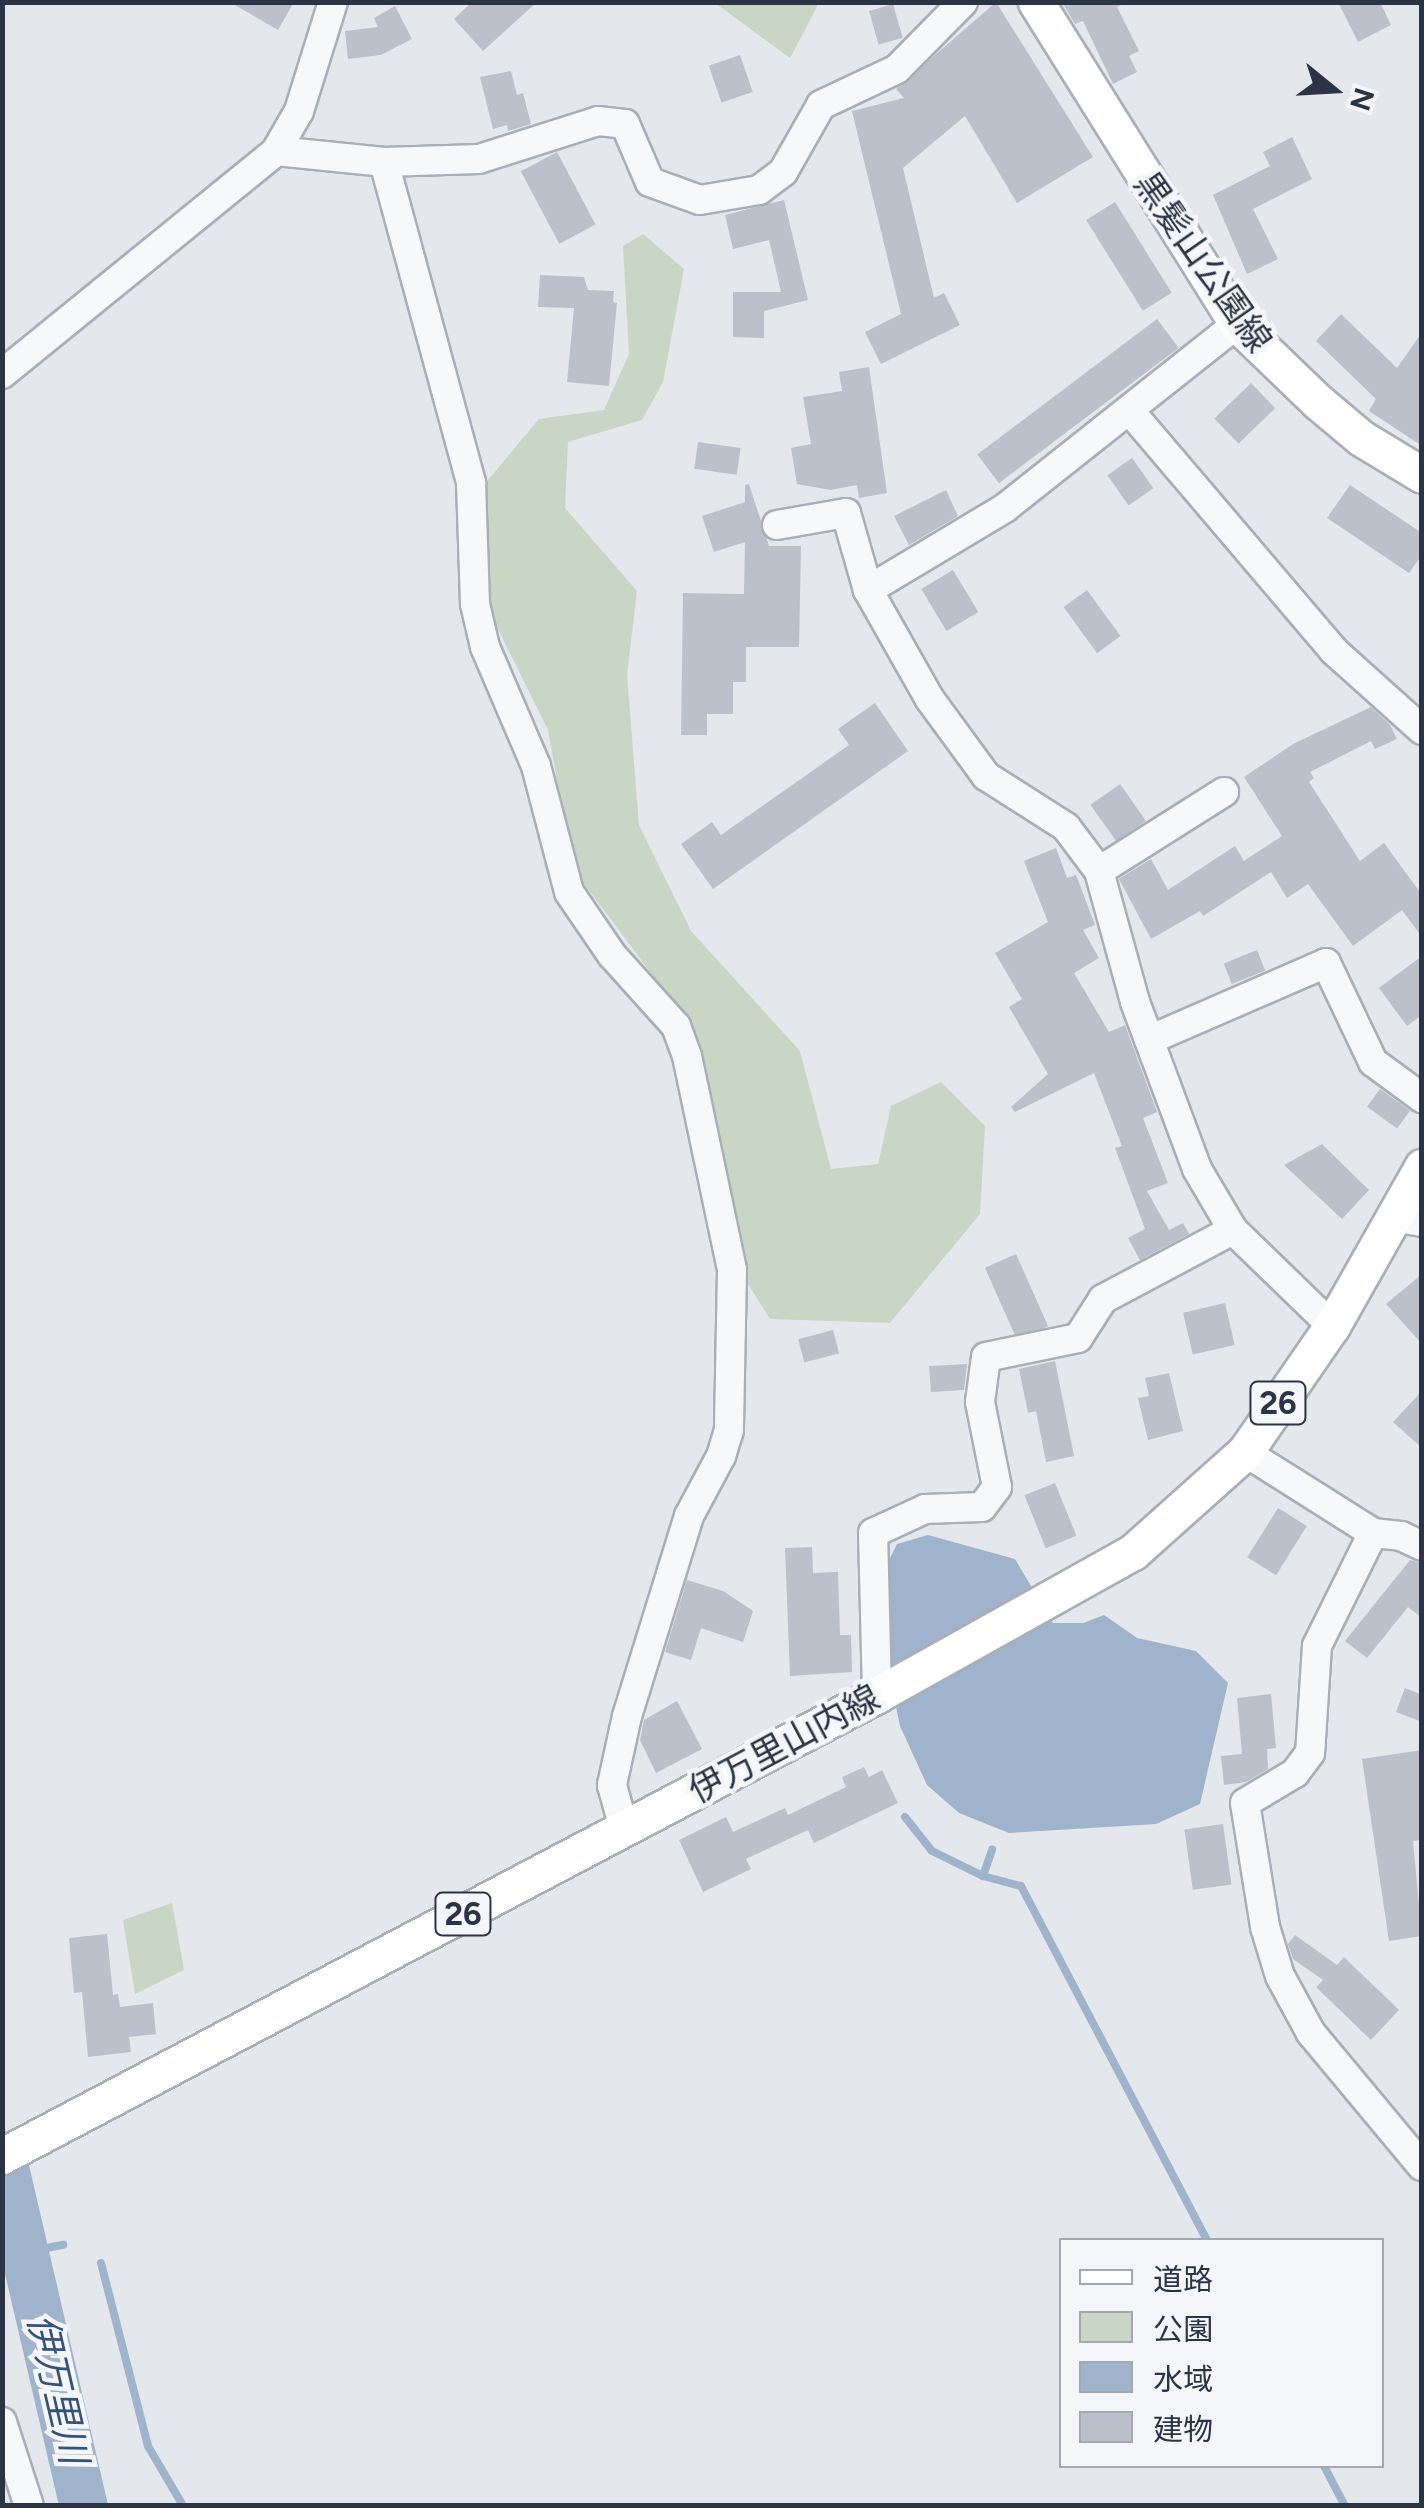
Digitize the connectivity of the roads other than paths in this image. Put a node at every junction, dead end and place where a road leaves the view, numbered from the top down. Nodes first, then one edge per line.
1 (333, 2) edge
2 (963, 2) edge
3 (1036, 2) edge
4 (276, 150) junction
5 (384, 162) junction
6 (1237, 324) junction
7 (2, 374) edge
8 (1128, 410) junction
9 (1422, 475) edge
10 (777, 525) dead end
11 (868, 590) junction
12 (1422, 730) edge
13 (1224, 792) dead end
14 (1100, 871) junction
15 (1149, 1040) junction
16 (1422, 1098) edge
17 (1422, 1166) edge
18 (1408, 1220) edge
19 (1233, 1230) junction
20 (1332, 1326) junction
21 (1244, 1452) junction
22 (1374, 1533) junction
23 (1422, 1546) edge
24 (877, 1695) junction
25 (624, 1829) junction
26 (2, 2156) edge
27 (1422, 2166) edge
28 (2, 2422) edge
29 (29, 2506) edge

1 - 4 street
2 - 5 street
3 - 6 main road, 黒髪山公園線
4 - 5 street
4 - 7 street
5 - 25 street
6 - 8 street
6 - 9 main road, 黒髪山公園線
8 - 11 street
8 - 12 street
10 - 11 street
11 - 14 street
13 - 14 street
14 - 15 street
15 - 16 street
15 - 19 street
17 - 18 main road, 伊万里山内線 / 26
18 - 20 main road, 伊万里山内線 / 26
19 - 20 street
19 - 24 street
20 - 21 main road, 伊万里山内線 / 26
21 - 22 street
21 - 24 main road, 伊万里山内線 / 26
22 - 23 street
22 - 27 street
24 - 25 main road, 伊万里山内線 / 26
25 - 26 main road, 伊万里山内線 / 26
28 - 29 street

